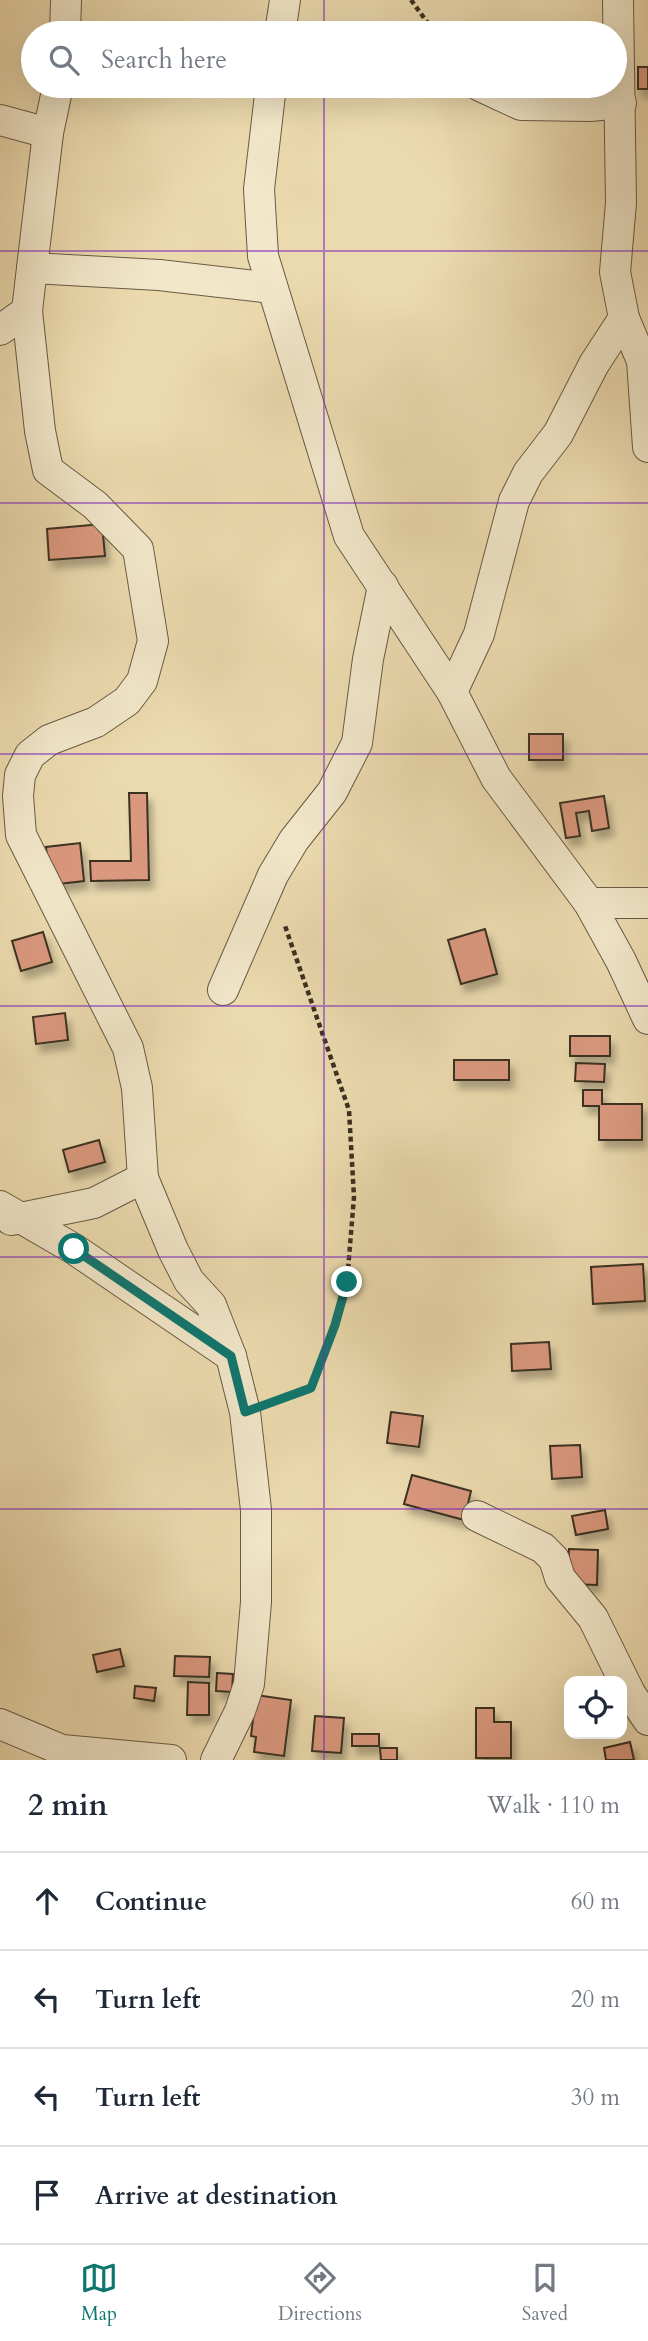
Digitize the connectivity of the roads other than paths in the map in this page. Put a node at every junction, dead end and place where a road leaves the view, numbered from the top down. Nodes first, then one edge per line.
1 (66, 0) edge
2 (285, 0) edge
3 (618, 0) edge
4 (65, 21) edge
5 (282, 21) edge
6 (619, 21) edge
7 (55, 98) edge
8 (270, 98) edge
9 (507, 98) edge
10 (621, 98) edge
11 (621, 103) junction
12 (0, 120) edge
13 (48, 133) junction
14 (32, 268) junction
15 (272, 288) junction
16 (27, 311) junction
17 (624, 317) junction
18 (0, 330) edge
19 (648, 447) edge
20 (383, 586) junction
21 (452, 692) junction
22 (9, 796) edge
23 (589, 903) junction
24 (648, 903) edge
25 (223, 990) dead end
26 (648, 1019) edge
27 (143, 1178) junction
28 (6, 1216) edge
29 (231, 1356) junction
30 (477, 1516) dead end
31 (648, 1720) edge
32 (0, 1724) edge
33 (171, 1760) edge
34 (216, 1760) edge

1 - 4 street
2 - 5 street
3 - 6 street
7 - 13 street
8 - 15 street
9 - 11 street
10 - 11 street
11 - 17 street
12 - 13 street
13 - 14 street
14 - 15 street
14 - 16 street
15 - 20 street
16 - 18 street
16 - 22 street
17 - 19 street
17 - 21 street
20 - 21 street
20 - 25 street
21 - 23 street
22 - 27 street
23 - 24 street
23 - 26 street
27 - 28 street
27 - 29 street
28 - 29 street
29 - 34 street
30 - 31 street
32 - 33 street

